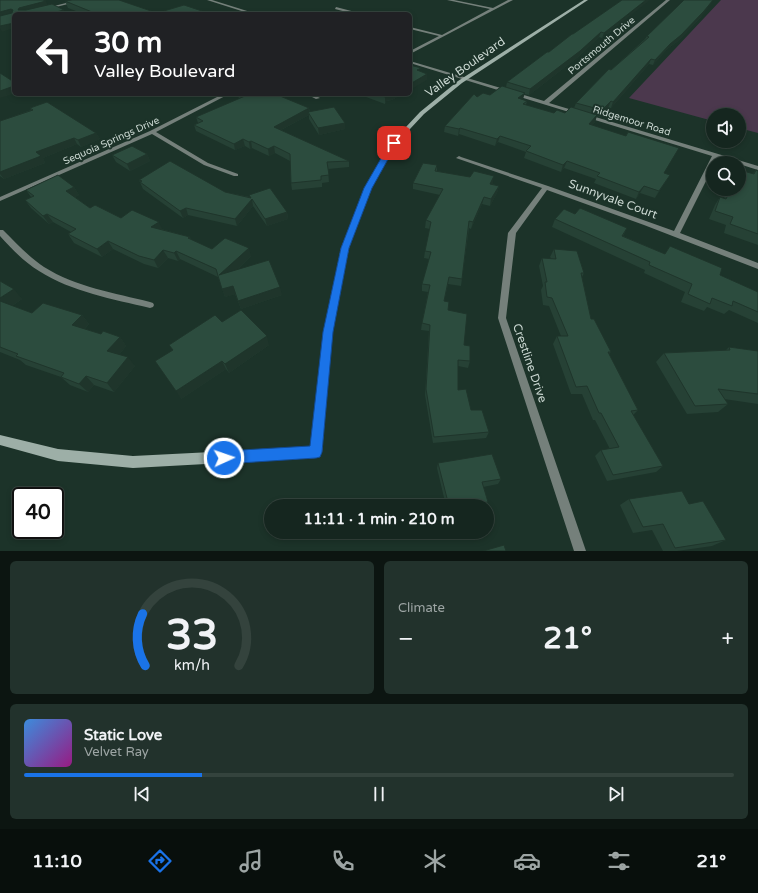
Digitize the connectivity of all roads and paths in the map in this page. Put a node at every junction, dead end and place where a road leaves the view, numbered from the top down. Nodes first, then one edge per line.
1 (59, 0) edge
2 (82, 0) edge
3 (209, 0) edge
4 (449, 0) edge
5 (511, 0) edge
6 (586, 0) edge
7 (668, 0) edge
8 (226, 2) dead end
9 (220, 3) junction
10 (68, 4) junction
11 (336, 8) dead end
12 (493, 9) junction
13 (33, 12) edge
14 (249, 12) edge
15 (351, 12) edge
16 (412, 28) edge
17 (442, 36) junction
18 (412, 52) edge
19 (412, 63) edge
20 (465, 79) junction
21 (223, 96) edge
22 (313, 96) edge
23 (318, 98) dead end
24 (545, 103) junction
25 (152, 132) junction
26 (716, 155) junction
27 (459, 158) dead end
28 (758, 168) edge
29 (236, 175) dead end
30 (546, 186) junction
31 (0, 199) edge
32 (0, 232) edge
33 (676, 234) junction
34 (758, 266) edge
35 (150, 305) dead end
36 (0, 440) edge
37 (580, 551) edge

1 - 10 street
2 - 10 street
3 - 9 street
4 - 12 street
5 - 12 street
6 - 20 street, Valley Boulevard
7 - 24 street, Portsmouth Drive
8 - 9 street
9 - 14 street
10 - 13 street
11 - 15 street
12 - 17 street
16 - 17 street
17 - 18 street
19 - 20 street, Ridgemoor Road
20 - 24 street, Ridgemoor Road
20 - 36 street, Valley Boulevard
21 - 25 street, Sequoia Springs Drive
22 - 23 street
24 - 26 street, Ridgemoor Road
25 - 29 street
25 - 31 street, Sequoia Springs Drive
26 - 28 street, Ridgemoor Road
26 - 33 street
27 - 30 street, Sunnyvale Court
30 - 33 street, Sunnyvale Court
30 - 37 street, Crestline Drive
32 - 35 street
33 - 34 street, Sunnyvale Court

